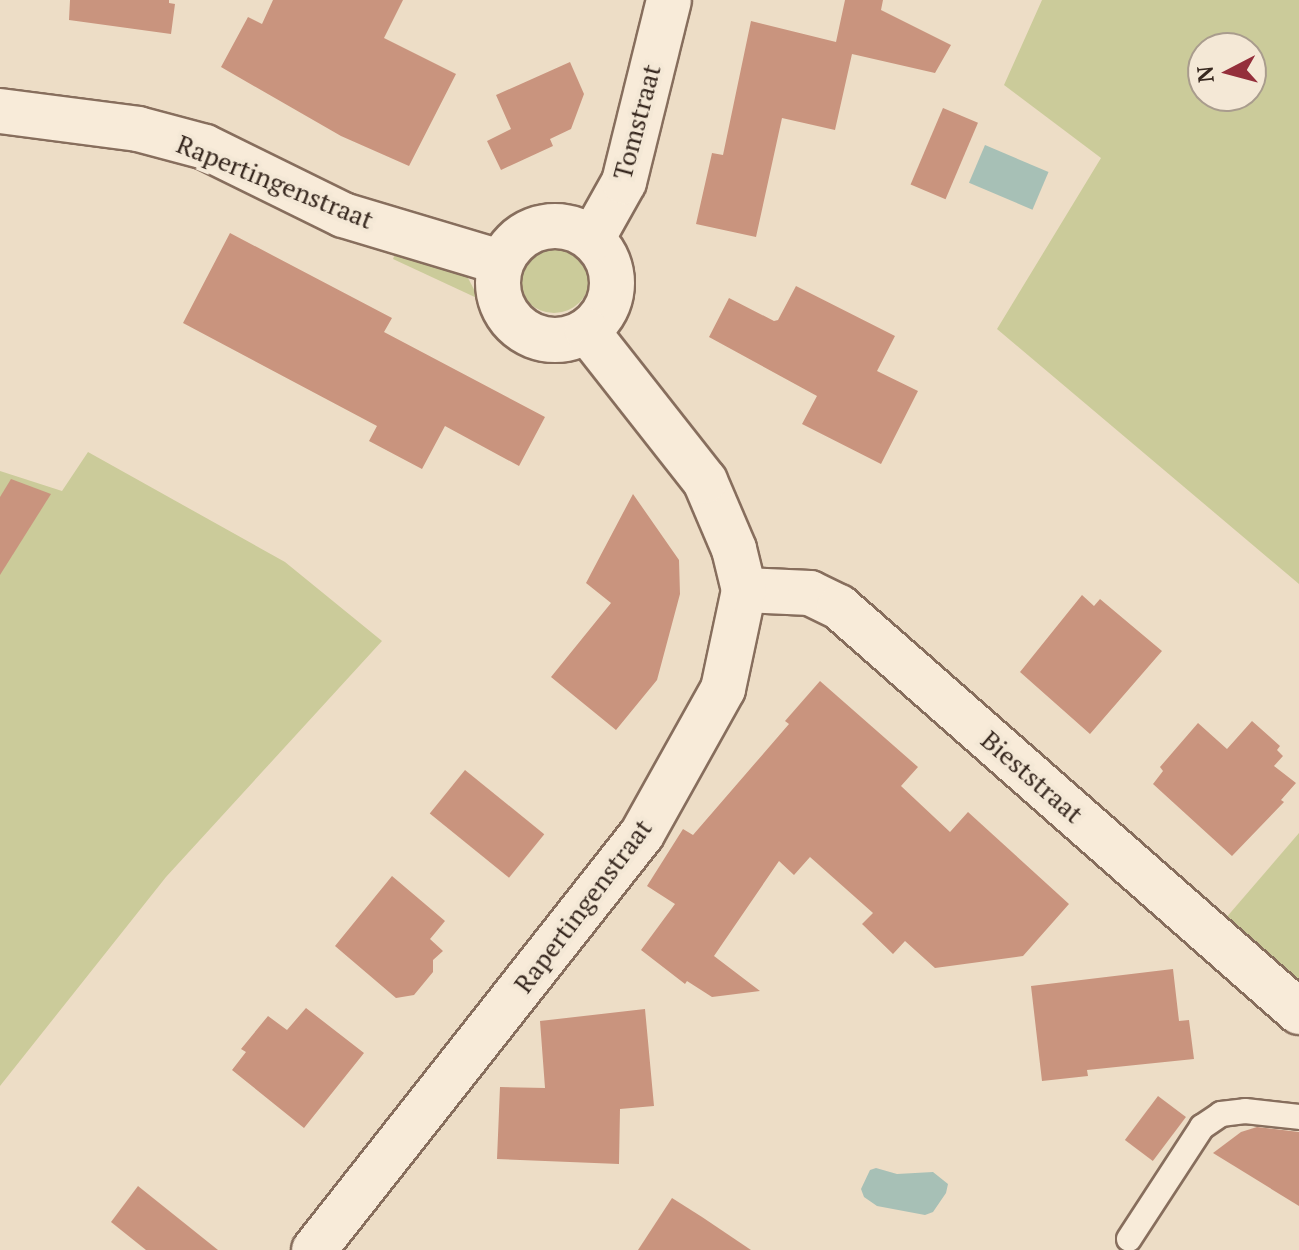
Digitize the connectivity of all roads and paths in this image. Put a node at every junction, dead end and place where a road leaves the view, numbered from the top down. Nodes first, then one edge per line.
1 (669, 0) edge
2 (0, 111) edge
3 (592, 239) junction
4 (500, 262) junction
5 (587, 331) junction
6 (744, 590) junction
7 (1299, 1012) edge
8 (1299, 1117) edge
9 (1130, 1245) edge
10 (322, 1247) edge

1 - 3 street, Tomstraat
2 - 4 street, Rapertingenstraat
3 - 4 street
3 - 5 street
4 - 5 street
5 - 6 street, Rapertingenstraat
6 - 7 street, Bieststraat
6 - 10 street, Rapertingenstraat
8 - 9 lane

